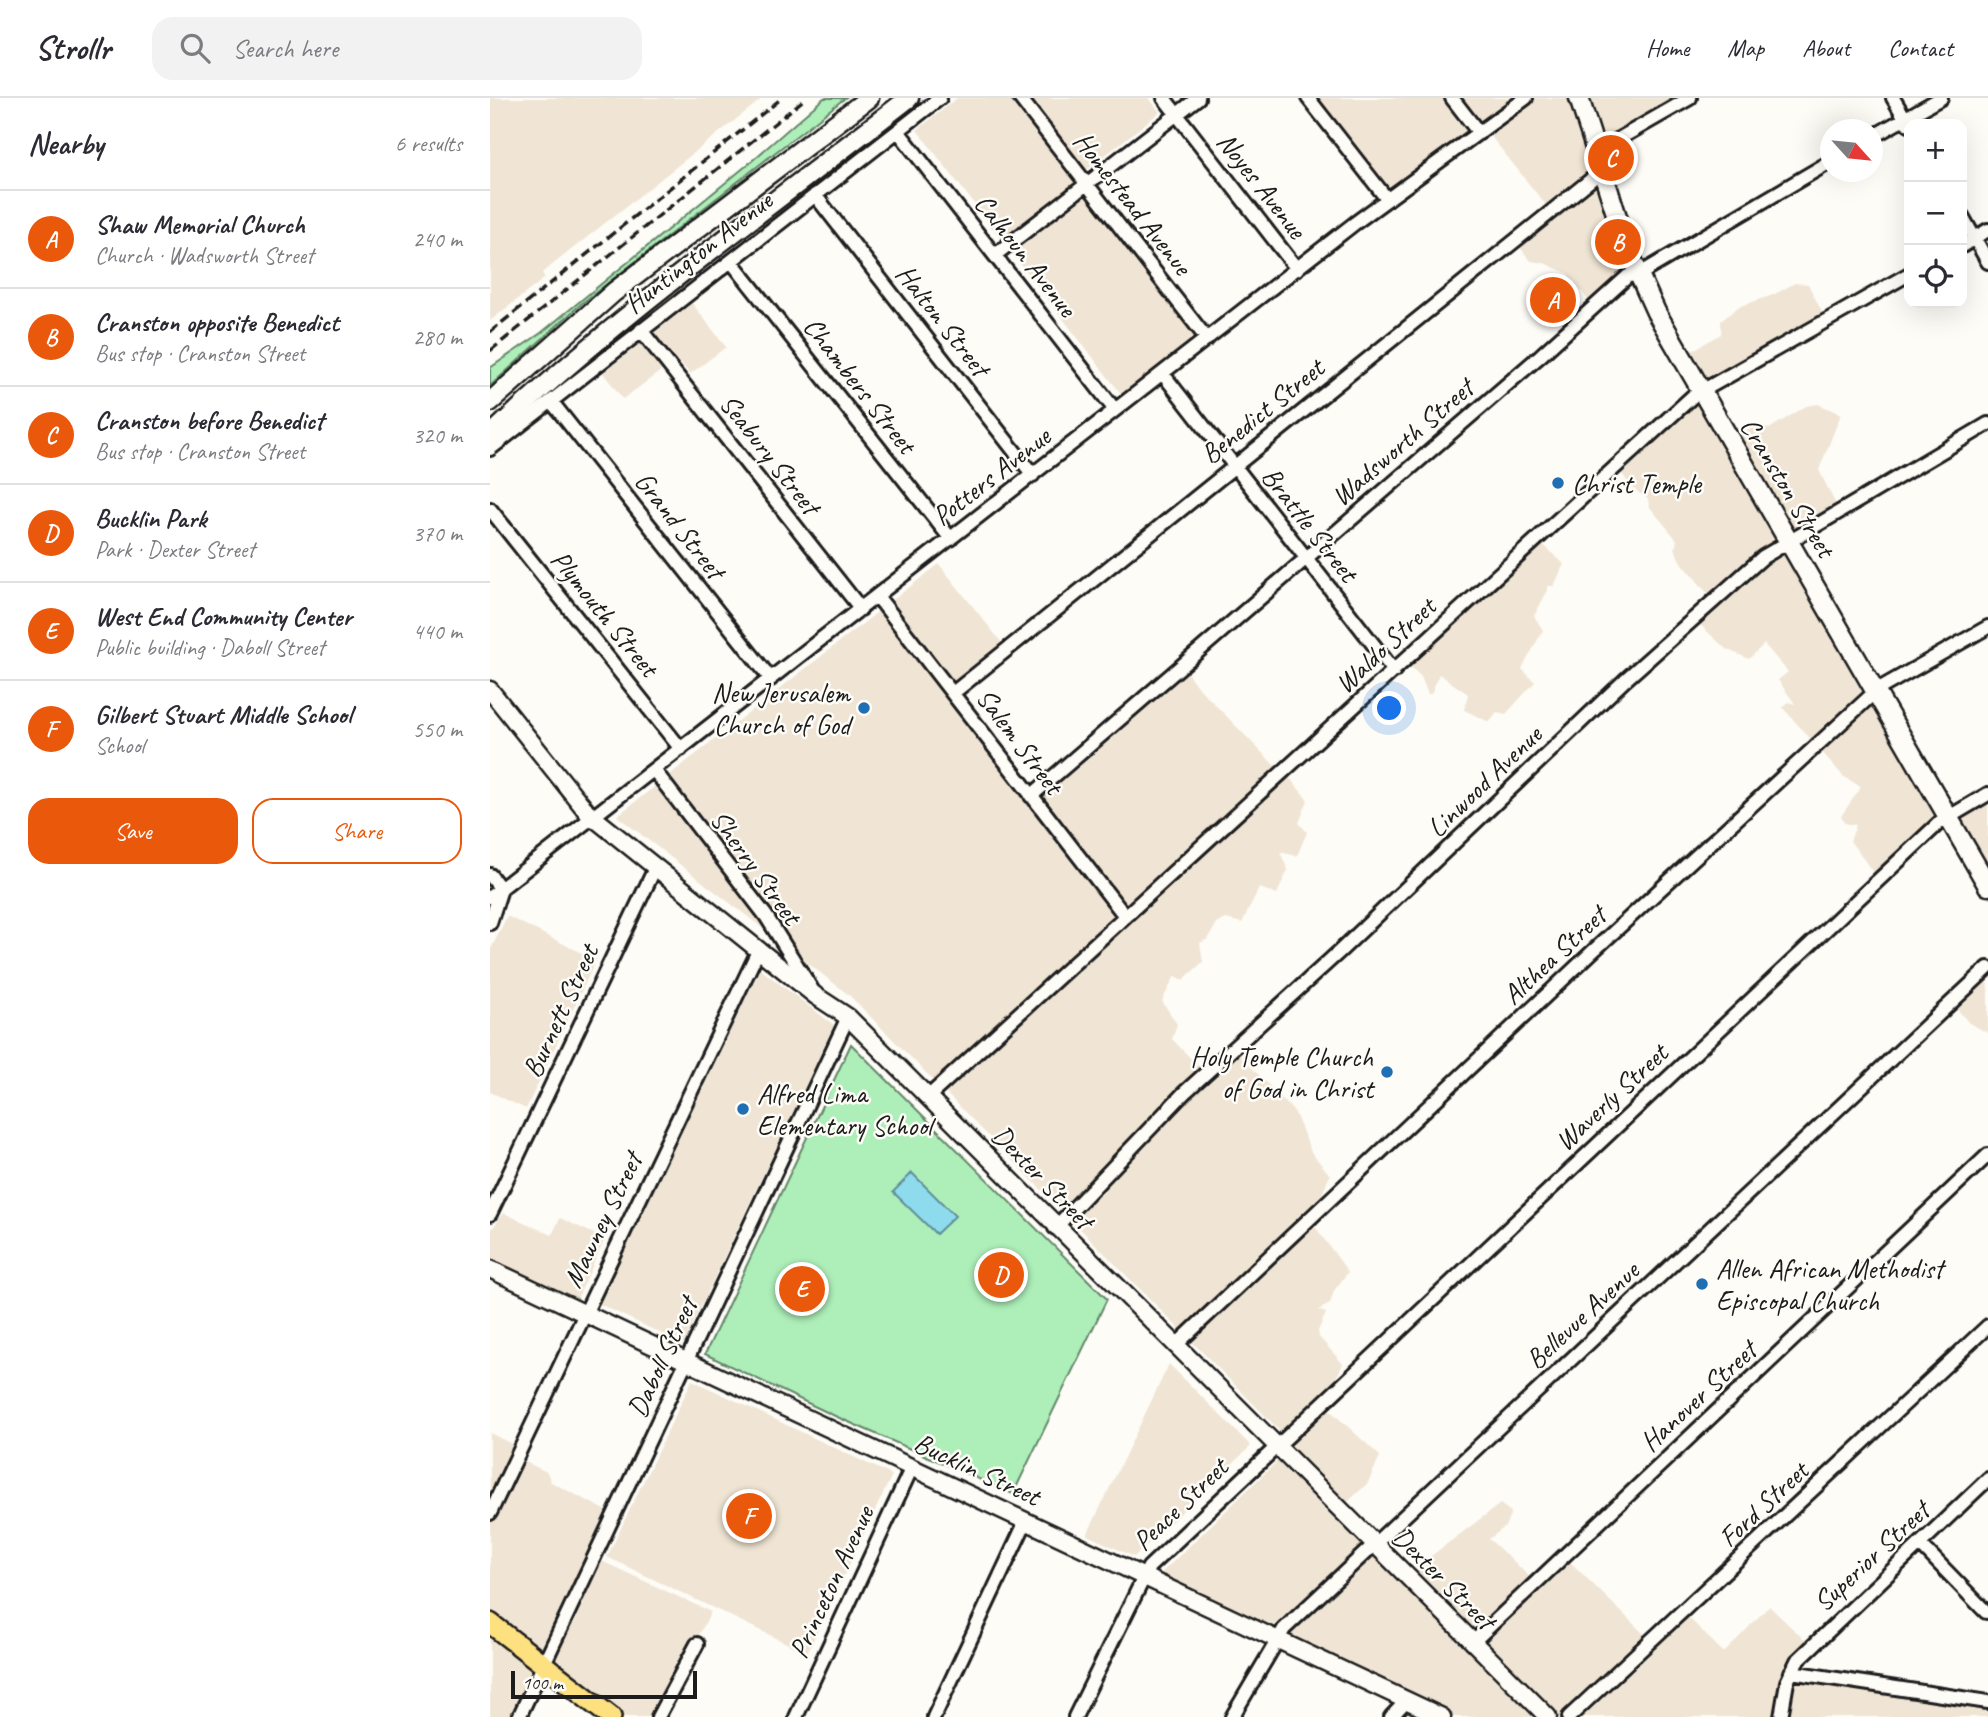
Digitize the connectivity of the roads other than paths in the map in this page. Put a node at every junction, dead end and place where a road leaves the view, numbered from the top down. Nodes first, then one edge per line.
1 (869, 98) edge
2 (909, 98) edge
3 (940, 98) edge
4 (1020, 98) edge
5 (1164, 98) edge
6 (1198, 98) edge
7 (1308, 98) edge
8 (1452, 98) edge
9 (1526, 98) edge
10 (1579, 98) edge
11 (1690, 98) edge
12 (1893, 98) edge
13 (1941, 98) edge
14 (1177, 115) junction
15 (1905, 119) edge
16 (1911, 119) edge
17 (1904, 123) edge
18 (898, 131) junction
19 (1479, 132) junction
20 (1883, 132) edge
21 (1599, 161) junction
22 (1820, 168) edge
23 (1087, 184) junction
24 (815, 195) junction
25 (1387, 200) junction
26 (1967, 225) edge
27 (1988, 230) edge
28 (1974, 238) junction
29 (1964, 245) edge
30 (995, 255) junction
31 (731, 261) junction
32 (1988, 262) edge
33 (1297, 269) junction
34 (1638, 275) junction
35 (1904, 277) edge
36 (641, 330) junction
37 (1208, 339) junction
38 (1163, 374) junction
39 (1703, 391) junction
40 (551, 401) junction
41 (490, 402) edge
42 (1115, 410) junction
43 (1988, 425) edge
44 (490, 436) edge
45 (490, 449) edge
46 (1233, 465) junction
47 (1033, 475) junction
48 (490, 509) edge
49 (950, 539) junction
50 (1791, 540) junction
51 (1305, 558) junction
52 (877, 596) junction
53 (861, 609) junction
54 (1988, 627) edge
55 (1394, 671) junction
56 (771, 679) junction
57 (490, 690) edge
58 (1877, 690) junction
59 (953, 693) junction
60 (681, 749) junction
61 (654, 770) junction
62 (1988, 794) edge
63 (1031, 796) junction
64 (593, 817) junction
65 (1949, 817) junction
66 (656, 866) junction
67 (490, 875) edge
68 (1988, 886) edge
69 (501, 889) junction
70 (490, 898) edge
71 (1125, 916) junction
72 (490, 923) edge
73 (759, 949) junction
74 (1988, 968) edge
75 (816, 996) junction
76 (848, 1017) junction
77 (928, 1097) junction
78 (1988, 1156) edge
79 (490, 1214) edge
80 (1055, 1228) junction
81 (490, 1269) edge
82 (583, 1313) junction
83 (1988, 1326) edge
84 (1175, 1346) junction
85 (687, 1362) junction
86 (1274, 1446) junction
87 (912, 1467) junction
88 (1988, 1479) edge
89 (490, 1513) edge
90 (1026, 1521) junction
91 (1374, 1544) junction
92 (1920, 1544) junction
93 (1143, 1575) junction
94 (1986, 1612) dead end
95 (490, 1623) edge
96 (1278, 1639) junction
97 (1472, 1643) junction
98 (697, 1644) dead end
99 (543, 1665) junction
100 (1791, 1672) junction
101 (1407, 1700) junction
102 (1988, 1702) edge
103 (519, 1717) edge
104 (611, 1717) edge
105 (658, 1717) edge
106 (796, 1717) edge
107 (934, 1717) edge
108 (1075, 1717) edge
109 (1232, 1717) edge
110 (1391, 1717) edge
111 (1442, 1717) edge
112 (1548, 1717) edge
113 (1569, 1717) edge
114 (1782, 1717) edge

1 - 41 main road, Huntington Avenue
2 - 44 main road, Huntington Avenue
3 - 18 street, Huntington Avenue
4 - 23 street, Homestead Avenue
5 - 14 street, Noyes Avenue
6 - 14 street
7 - 25 street
8 - 19 street
9 - 19 street, Potters Avenue
10 - 21 main road, Cranston Street
11 - 21 street, Benedict Street
12 - 15 street
13 - 16 street
14 - 23 street
14 - 33 street, Noyes Avenue
17 - 20 street
18 - 24 street, Huntington Avenue
18 - 30 street, Calhoun Avenue
19 - 25 street, Potters Avenue
21 - 34 main road, Cranston Street
21 - 46 street, Benedict Street
22 - 34 street, Wadsworth Street
23 - 30 street
23 - 37 street, Homestead Avenue
24 - 31 street, Huntington Avenue
24 - 47 street, Halton Street
25 - 33 street, Potters Avenue
26 - 28 street
27 - 28 street
28 - 29 street
28 - 32 street
30 - 42 street, Calhoun Avenue
31 - 36 street, Huntington Avenue
31 - 49 street, Chambers Street
33 - 37 street, Potters Avenue
34 - 39 main road, Cranston Street
34 - 51 street, Wadsworth Street
35 - 39 street, Waldo Street
36 - 40 street, Huntington Avenue
36 - 53 street, Seabury Street
37 - 38 street, Potters Avenue
38 - 42 street, Potters Avenue
38 - 46 street, Brattle Street
39 - 50 main road, Cranston Street
39 - 55 street, Waldo Street
40 - 45 street, Huntington Avenue
40 - 56 street, Grand Street
42 - 47 street, Potters Avenue
43 - 50 street, Linwood Avenue
46 - 51 street, Brattle Street
46 - 59 street, Benedict Street
47 - 49 street, Potters Avenue
48 - 60 street, Plymouth Street
49 - 52 street, Potters Avenue
50 - 58 main road, Cranston Street
50 - 80 street, Linwood Avenue
51 - 55 street, Brattle Street
51 - 63 street, Wadsworth Street
52 - 53 street, Potters Avenue
52 - 59 street, Salem Street
53 - 56 street, Potters Avenue
54 - 58 street, Althea Street
55 - 71 street, Waldo Street
56 - 60 street, Potters Avenue
57 - 64 street, Dexter Street
58 - 65 main road, Cranston Street
58 - 84 street, Althea Street
59 - 63 street, Salem Street
60 - 61 street, Potters Avenue
61 - 64 street, Potters Avenue
61 - 75 street, Sherry Street
62 - 65 street, Waverly Street
63 - 71 street, Salem Street
64 - 66 street, Dexter Street
64 - 69 street, Potters Avenue
65 - 68 main road, Cranston Street
65 - 86 street, Waverly Street
66 - 73 street, Dexter Street
66 - 79 street, Burnett Street
67 - 69 street
69 - 70 street, Potters Avenue
69 - 72 street
71 - 77 street, Waldo Street
73 - 75 street, Dexter Street
73 - 82 street, Mawney Street
74 - 91 street, Bellevue Avenue
75 - 76 street, Dexter Street
76 - 77 street, Dexter Street
76 - 85 street, Daboll Street
77 - 80 street, Dexter Street
78 - 97 street, Hanover Street
80 - 84 street, Dexter Street
81 - 82 street, Bucklin Street
82 - 85 street, Bucklin Street
82 - 89 street, Mawney Street
83 - 113 street, Ford Street
84 - 86 street, Dexter Street
85 - 87 street, Bucklin Street
85 - 99 street, Daboll Street
86 - 91 street, Dexter Street
86 - 93 street, Peace Street
87 - 90 street, Bucklin Street
87 - 106 street, Princeton Avenue
88 - 92 street, Superior Street
90 - 93 street, Bucklin Street
90 - 107 street
91 - 96 street, Bellevue Avenue
91 - 97 street, Dexter Street
92 - 94 street
92 - 100 street, Superior Street
93 - 96 street, Bucklin Street
93 - 108 street, Peace Street
95 - 99 main road
96 - 101 street, Bucklin Street
96 - 109 street, Bellevue Avenue
97 - 112 street, Dexter Street
98 - 105 street
99 - 103 street, Daboll Street
99 - 104 main road
100 - 102 street
100 - 114 street
101 - 110 street
101 - 111 street, Bucklin Street

